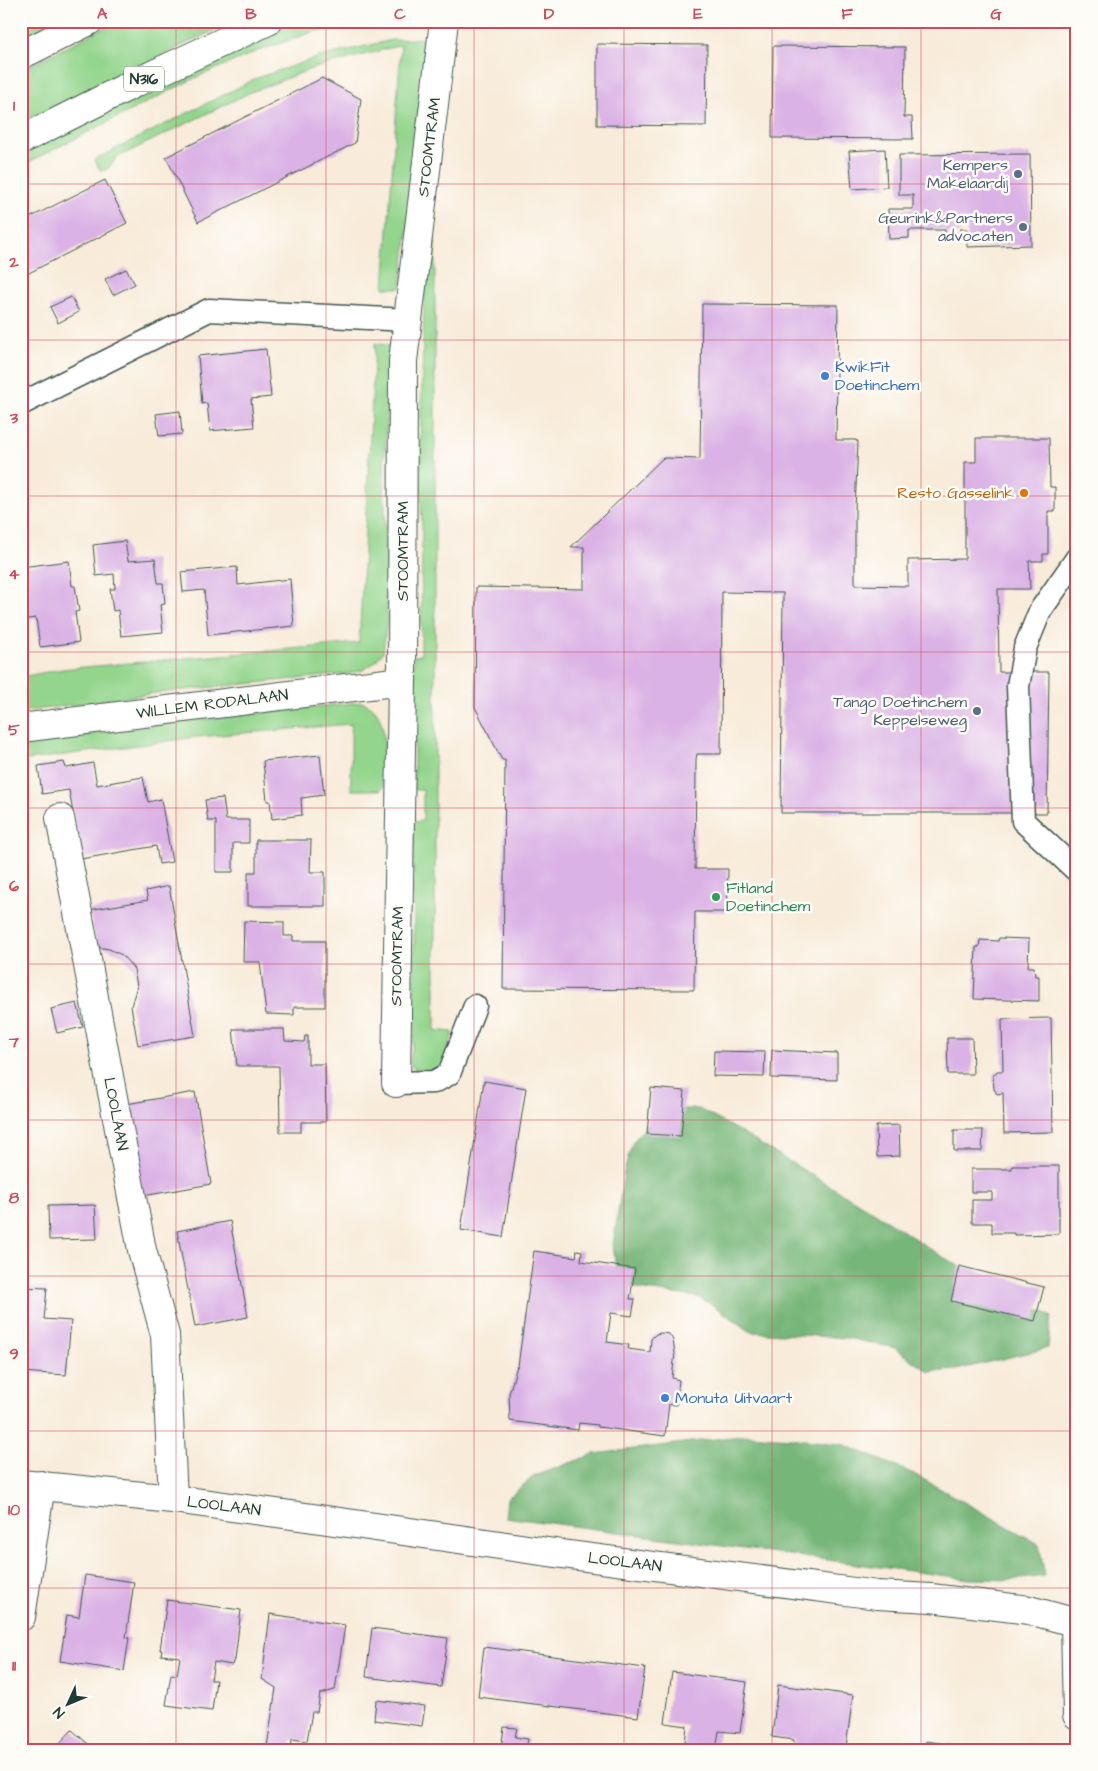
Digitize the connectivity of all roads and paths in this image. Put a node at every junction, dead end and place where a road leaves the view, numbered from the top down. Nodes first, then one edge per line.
1 (89, 21) edge
2 (268, 21) edge
3 (444, 21) edge
4 (21, 55) edge
5 (21, 140) edge
6 (408, 320) junction
7 (21, 404) edge
8 (1077, 558) edge
9 (402, 681) junction
10 (21, 728) edge
11 (60, 818) dead end
12 (1077, 871) edge
13 (475, 1006) dead end
14 (396, 1083) joint
15 (31, 1485) edge
16 (173, 1499) junction
17 (21, 1617) edge
18 (1076, 1622) edge
19 (1077, 1715) edge

1 - 4 street
2 - 5 street, N316
3 - 6 street, STOOMTRAM
6 - 7 lane
6 - 9 street, STOOMTRAM
8 - 12 lane
9 - 10 street, WILLEM RODALAAN
9 - 14 street, STOOMTRAM
11 - 16 street, LOOLAAN
13 - 14 lane
15 - 16 street, LOOLAAN
15 - 17 street
16 - 18 street, LOOLAAN
18 - 19 street

